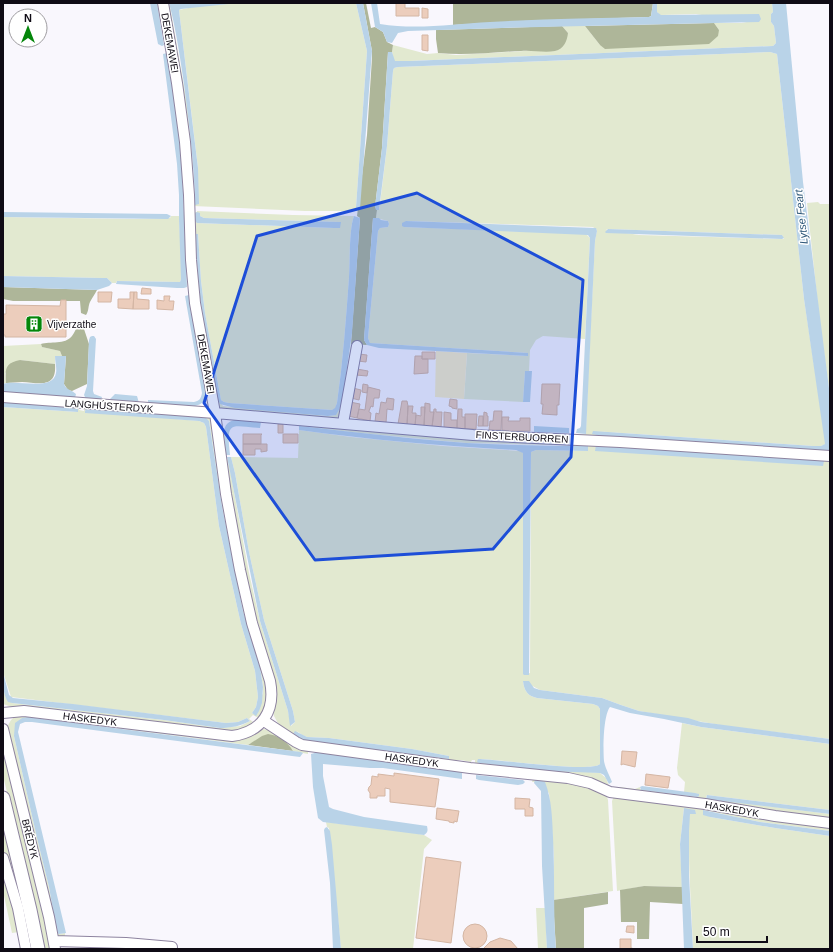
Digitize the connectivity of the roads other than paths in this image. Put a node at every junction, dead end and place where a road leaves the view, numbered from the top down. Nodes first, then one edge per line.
1 (162, 3) edge
2 (357, 346) dead end
3 (3, 397) edge
4 (215, 413) junction
5 (343, 423) junction
6 (830, 456) edge
7 (3, 713) edge
8 (264, 721) junction
9 (3, 729) edge
10 (3, 798) edge
11 (830, 823) edge
12 (3, 858) edge
13 (18, 936) dead end
14 (54, 945) edge
15 (172, 947) dead end
16 (20, 949) edge
17 (26, 949) edge
18 (38, 949) edge

1 - 4 street, DEKEMAWEI
2 - 5 street
3 - 4 street, LANGHÚSTERDYK
4 - 5 street, FINSTERBUORREN
4 - 8 street, DEKEMAWEI
5 - 6 street, FINSTERBUORREN
7 - 8 street, HASKEDYK
8 - 11 street, HASKEDYK
9 - 14 street, BRÉDYK
10 - 18 main road, BRÉDYK
12 - 17 street
13 - 16 street
14 - 15 street

